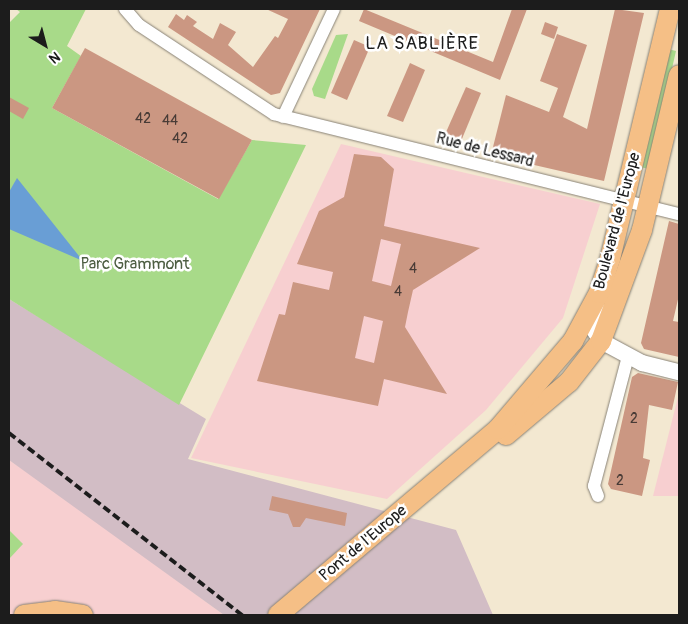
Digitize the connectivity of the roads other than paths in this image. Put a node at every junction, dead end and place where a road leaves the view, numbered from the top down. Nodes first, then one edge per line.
1 (334, 9) edge
2 (671, 9) edge
3 (129, 10) edge
4 (679, 11) edge
5 (679, 75) edge
6 (283, 117) junction
7 (624, 201) junction
8 (648, 207) junction
9 (679, 214) edge
10 (598, 293) junction
11 (601, 341) junction
12 (628, 356) junction
13 (679, 372) edge
14 (454, 472) junction
15 (598, 496) dead end
16 (24, 615) edge
17 (83, 615) edge
18 (278, 615) edge
19 (296, 615) edge

1 - 6 street
2 - 4 street
2 - 7 main road, Boulevard de l'Europe
3 - 6 street, Rue de Lessard
5 - 8 main road, Boulevard de l'Europe
6 - 7 street, Rue de Lessard
7 - 8 street, Rue de Lessard
7 - 10 main road, Boulevard de l'Europe
8 - 9 street, Rue de Lessard
8 - 11 main road, Boulevard de l'Europe
10 - 11 street
10 - 14 main road, Boulevard de l'Europe
11 - 12 street
11 - 14 main road, Boulevard de l'Europe
12 - 13 street
12 - 15 street
14 - 18 main road, Pont de l'Europe
14 - 19 main road, Pont de l'Europe
16 - 17 main road

